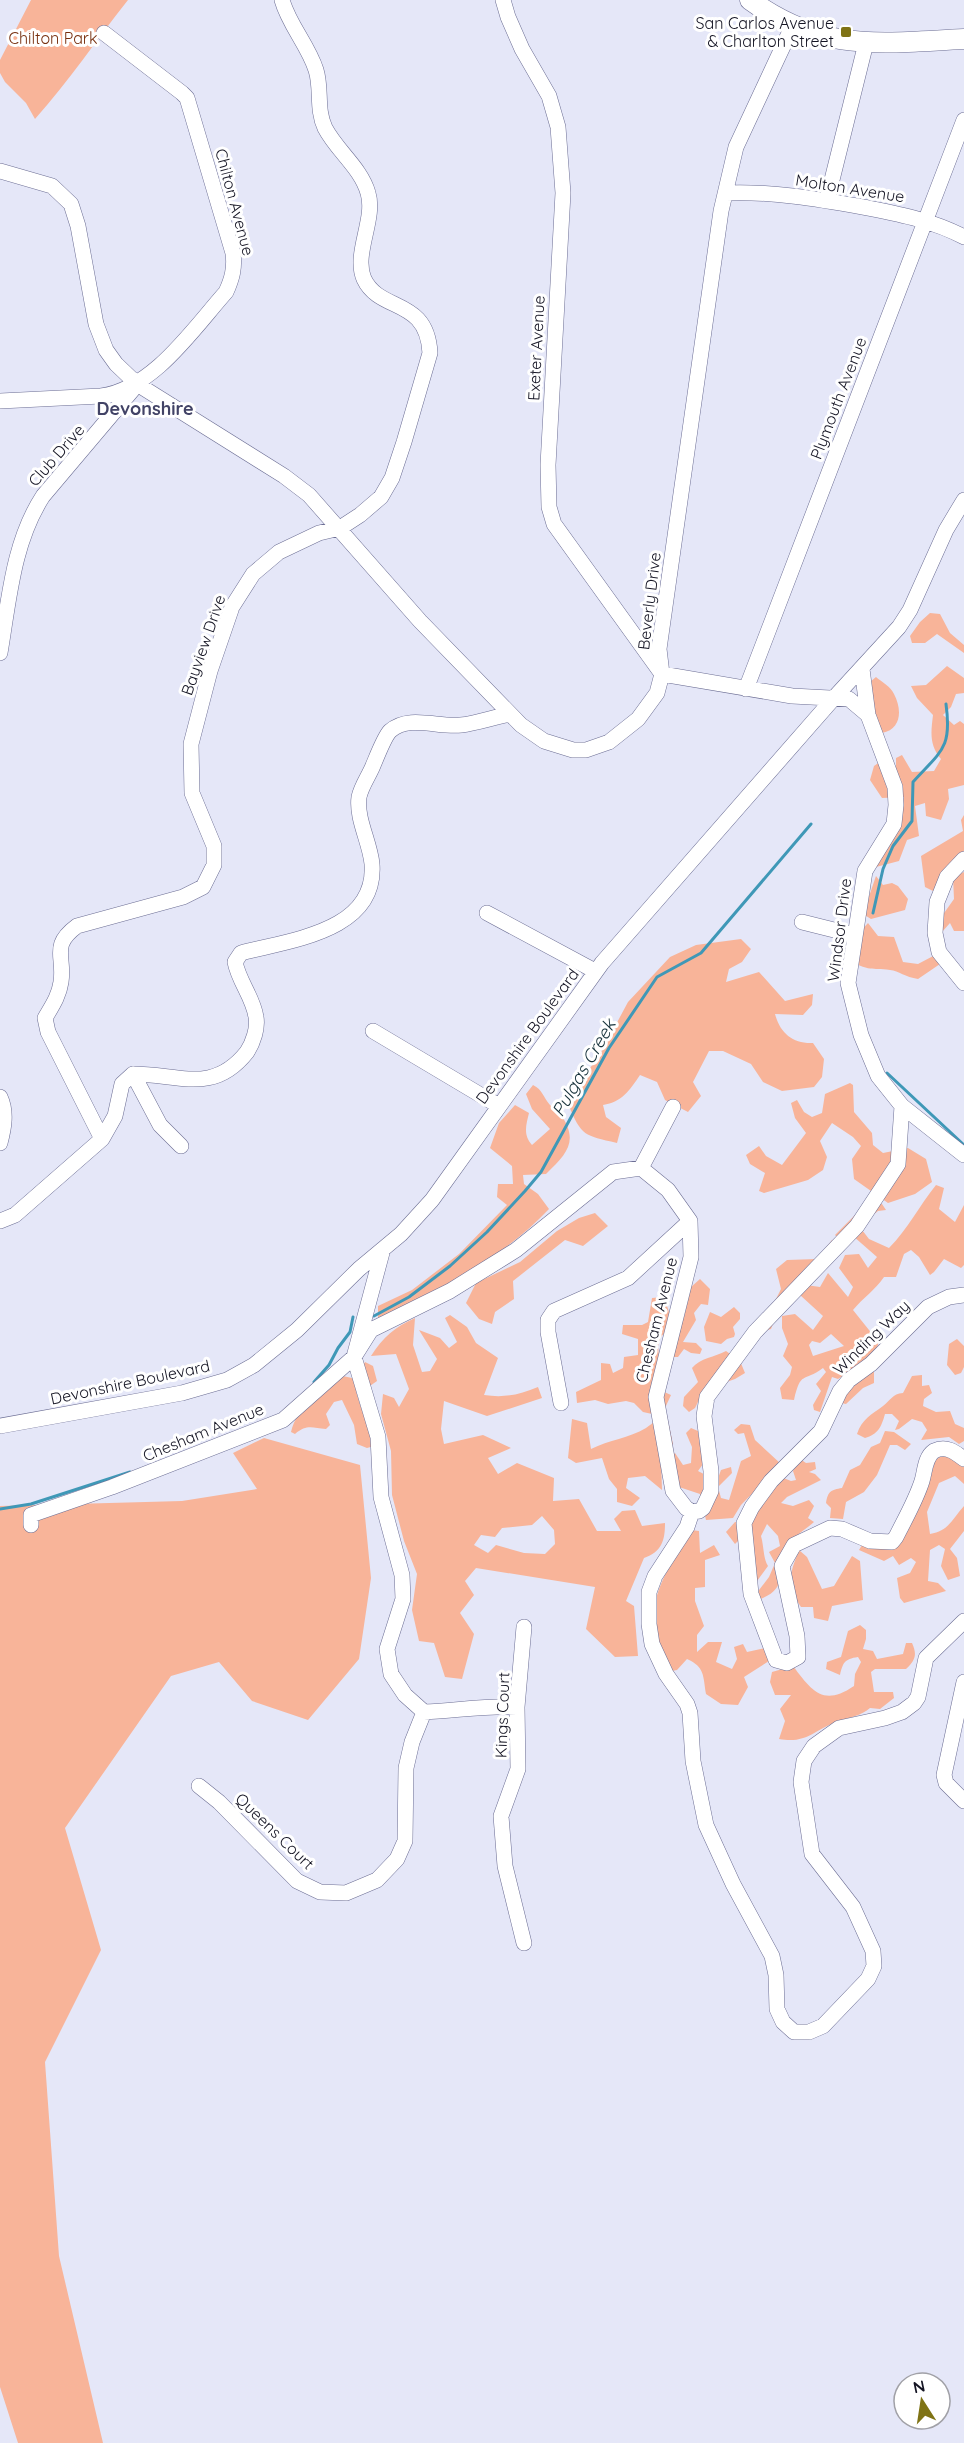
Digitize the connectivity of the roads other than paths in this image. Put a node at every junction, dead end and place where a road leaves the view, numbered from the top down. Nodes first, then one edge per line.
1 (282, 0) edge
2 (503, 0) edge
3 (750, 0) edge
4 (792, 27) junction
5 (104, 33) dead end
6 (964, 39) edge
7 (866, 43) junction
8 (964, 120) edge
9 (0, 171) edge
10 (726, 193) junction
11 (827, 200) junction
12 (926, 221) junction
13 (964, 237) edge
14 (137, 384) junction
15 (0, 401) edge
16 (964, 500) edge
17 (340, 528) junction
18 (0, 653) edge
19 (862, 669) junction
20 (662, 674) junction
21 (746, 689) junction
22 (833, 699) junction
23 (510, 714) junction
24 (868, 714) junction
25 (964, 859) edge
26 (487, 913) dead end
27 (802, 922) dead end
28 (854, 935) junction
29 (595, 971) junction
30 (964, 983) edge
31 (373, 1031) dead end
32 (133, 1074) junction
33 (0, 1097) edge
34 (499, 1106) junction
35 (902, 1106) junction
36 (673, 1107) dead end
37 (102, 1139) junction
38 (0, 1143) edge
39 (181, 1146) dead end
40 (964, 1155) edge
41 (641, 1168) junction
42 (0, 1221) edge
43 (690, 1221) junction
44 (383, 1249) junction
45 (964, 1295) edge
46 (354, 1357) junction
47 (561, 1403) dead end
48 (0, 1426) edge
49 (964, 1459) edge
50 (692, 1512) junction
51 (31, 1526) dead end
52 (964, 1621) edge
53 (524, 1627) dead end
54 (964, 1682) edge
55 (517, 1707) junction
56 (424, 1712) junction
57 (199, 1786) dead end
58 (964, 1801) edge
59 (524, 1943) dead end

1 - 17 street, Bayview Drive
2 - 20 street, Exeter Avenue
3 - 4 main road
4 - 7 main road
4 - 10 street, Beverly Drive
5 - 14 street, Chilton Avenue
6 - 7 main road
7 - 11 street
8 - 12 street, Plymouth Avenue
9 - 14 street
10 - 11 street, Molton Avenue
10 - 20 street, Beverly Drive
11 - 12 street, Molton Avenue
12 - 13 street, Molton Avenue
12 - 21 street, Plymouth Avenue
14 - 15 street
14 - 17 street, Beverly Drive
14 - 18 street, Club Drive
16 - 19 street, Devonshire Boulevard
17 - 23 street, Beverly Drive
17 - 37 street, Bayview Drive
19 - 22 street, Devonshire Boulevard
19 - 24 street, Windsor Drive
20 - 21 street
20 - 23 street, Beverly Drive
21 - 22 street
22 - 24 street
22 - 29 street, Devonshire Boulevard
23 - 32 street
24 - 28 street, Windsor Drive
25 - 30 street
26 - 29 street
27 - 28 street
28 - 35 street, Windsor Drive
29 - 34 street, Devonshire Boulevard
31 - 34 street
32 - 37 street
32 - 39 street
33 - 38 street
34 - 44 street, Devonshire Boulevard
35 - 40 street, Windsor Drive
35 - 50 street
36 - 41 street
37 - 42 street
41 - 43 street
41 - 46 street, Chesham Avenue
43 - 47 street
43 - 50 street, Chesham Avenue
44 - 46 street
44 - 48 street, Devonshire Boulevard
45 - 49 street, Winding Way
46 - 51 street, Chesham Avenue
46 - 56 street
50 - 52 street
53 - 55 street, Kings Court
54 - 58 street
55 - 56 street
55 - 59 street, Kings Court
56 - 57 street, Queens Court

